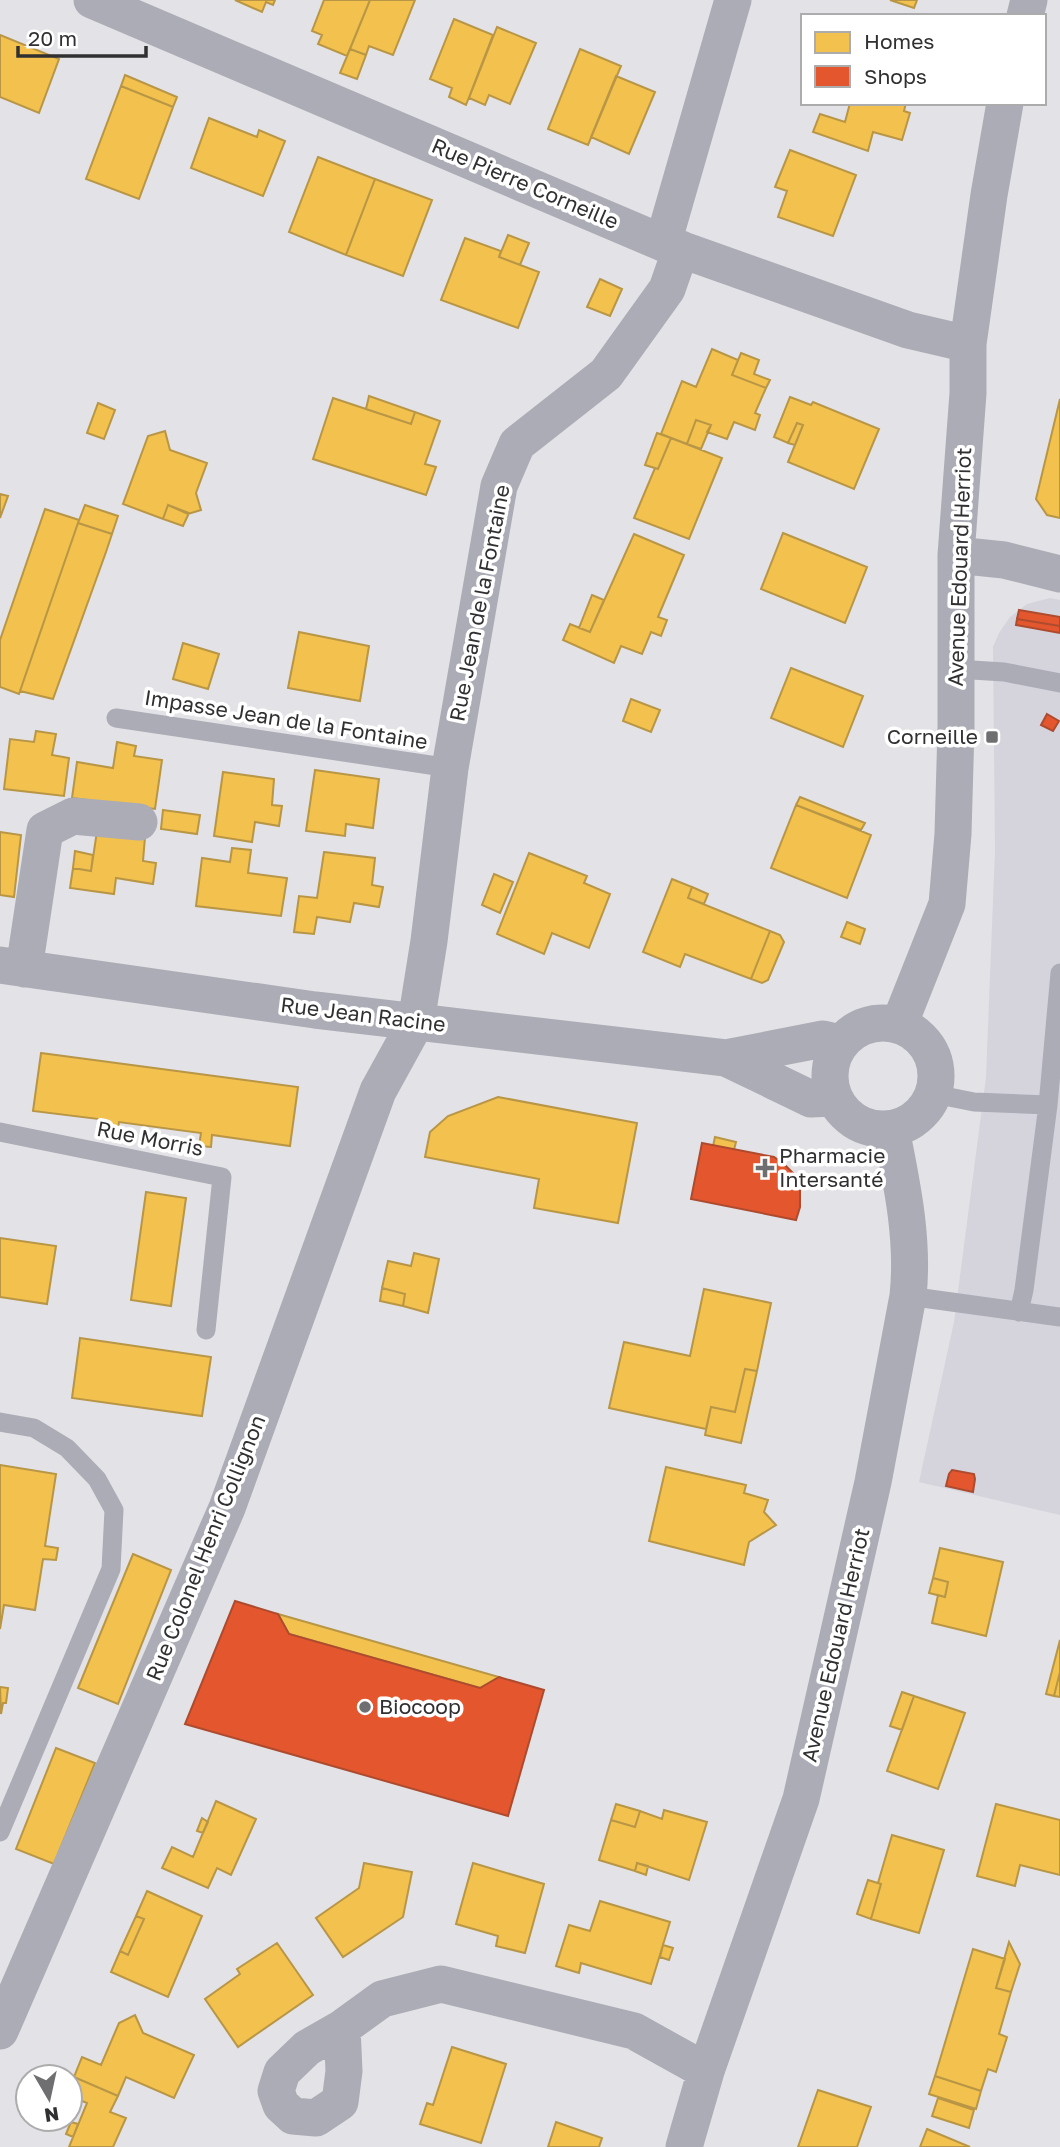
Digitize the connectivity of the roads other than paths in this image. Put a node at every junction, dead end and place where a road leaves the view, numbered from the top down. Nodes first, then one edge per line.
1 (92, 0) edge
2 (733, 0) edge
3 (1005, 105) edge
4 (672, 246) junction
5 (968, 344) junction
6 (956, 555) junction
7 (1060, 574) edge
8 (956, 669) junction
9 (1060, 683) edge
10 (116, 718) dead end
11 (450, 768) junction
12 (139, 822) dead end
13 (12, 967) edge
14 (1060, 973) edge
15 (416, 1022) junction
16 (899, 1025) junction
17 (840, 1043) junction
18 (726, 1058) junction
19 (934, 1094) junction
20 (833, 1098) junction
21 (1048, 1105) junction
22 (891, 1129) junction
23 (0, 1132) edge
24 (908, 1296) junction
25 (1019, 1312) junction
26 (1060, 1317) edge
27 (206, 1330) dead end
28 (0, 1422) edge
29 (0, 1832) edge
30 (9, 1982) edge
31 (342, 2028) dead end
32 (0, 2031) edge
33 (706, 2071) junction
34 (684, 2147) edge

1 - 4 street, Rue Pierre Corneille
2 - 4 street, Rue Jean de la Fontaine
3 - 5 street, Avenue Edouard Herriot
4 - 5 street, Rue Pierre Corneille
4 - 11 street, Rue Jean de la Fontaine
5 - 6 street, Avenue Edouard Herriot
6 - 7 street
6 - 8 street, Avenue Edouard Herriot
8 - 9 lane
8 - 16 street, Avenue Edouard Herriot
10 - 11 lane, Impasse Jean de la Fontaine
11 - 15 street, Rue Jean de la Fontaine
12 - 13 street
13 - 15 street, Rue Jean Racine
14 - 21 lane
15 - 18 street, Rue Jean Racine
15 - 30 street, Rue Colonel Henri Collignon
16 - 17 street
16 - 19 street
17 - 18 street, Rue Jean Racine
17 - 20 street
18 - 20 street, Rue Jean Racine
19 - 21 lane
19 - 22 street
20 - 22 street
21 - 25 lane
22 - 24 street, Avenue Edouard Herriot
23 - 27 lane, Rue Morris
24 - 25 lane
24 - 33 street, Avenue Edouard Herriot
25 - 26 lane
28 - 29 lane
30 - 32 street, Rue Colonel Henri Collignon
31 - 33 street
33 - 34 street, Avenue Edouard Herriot

